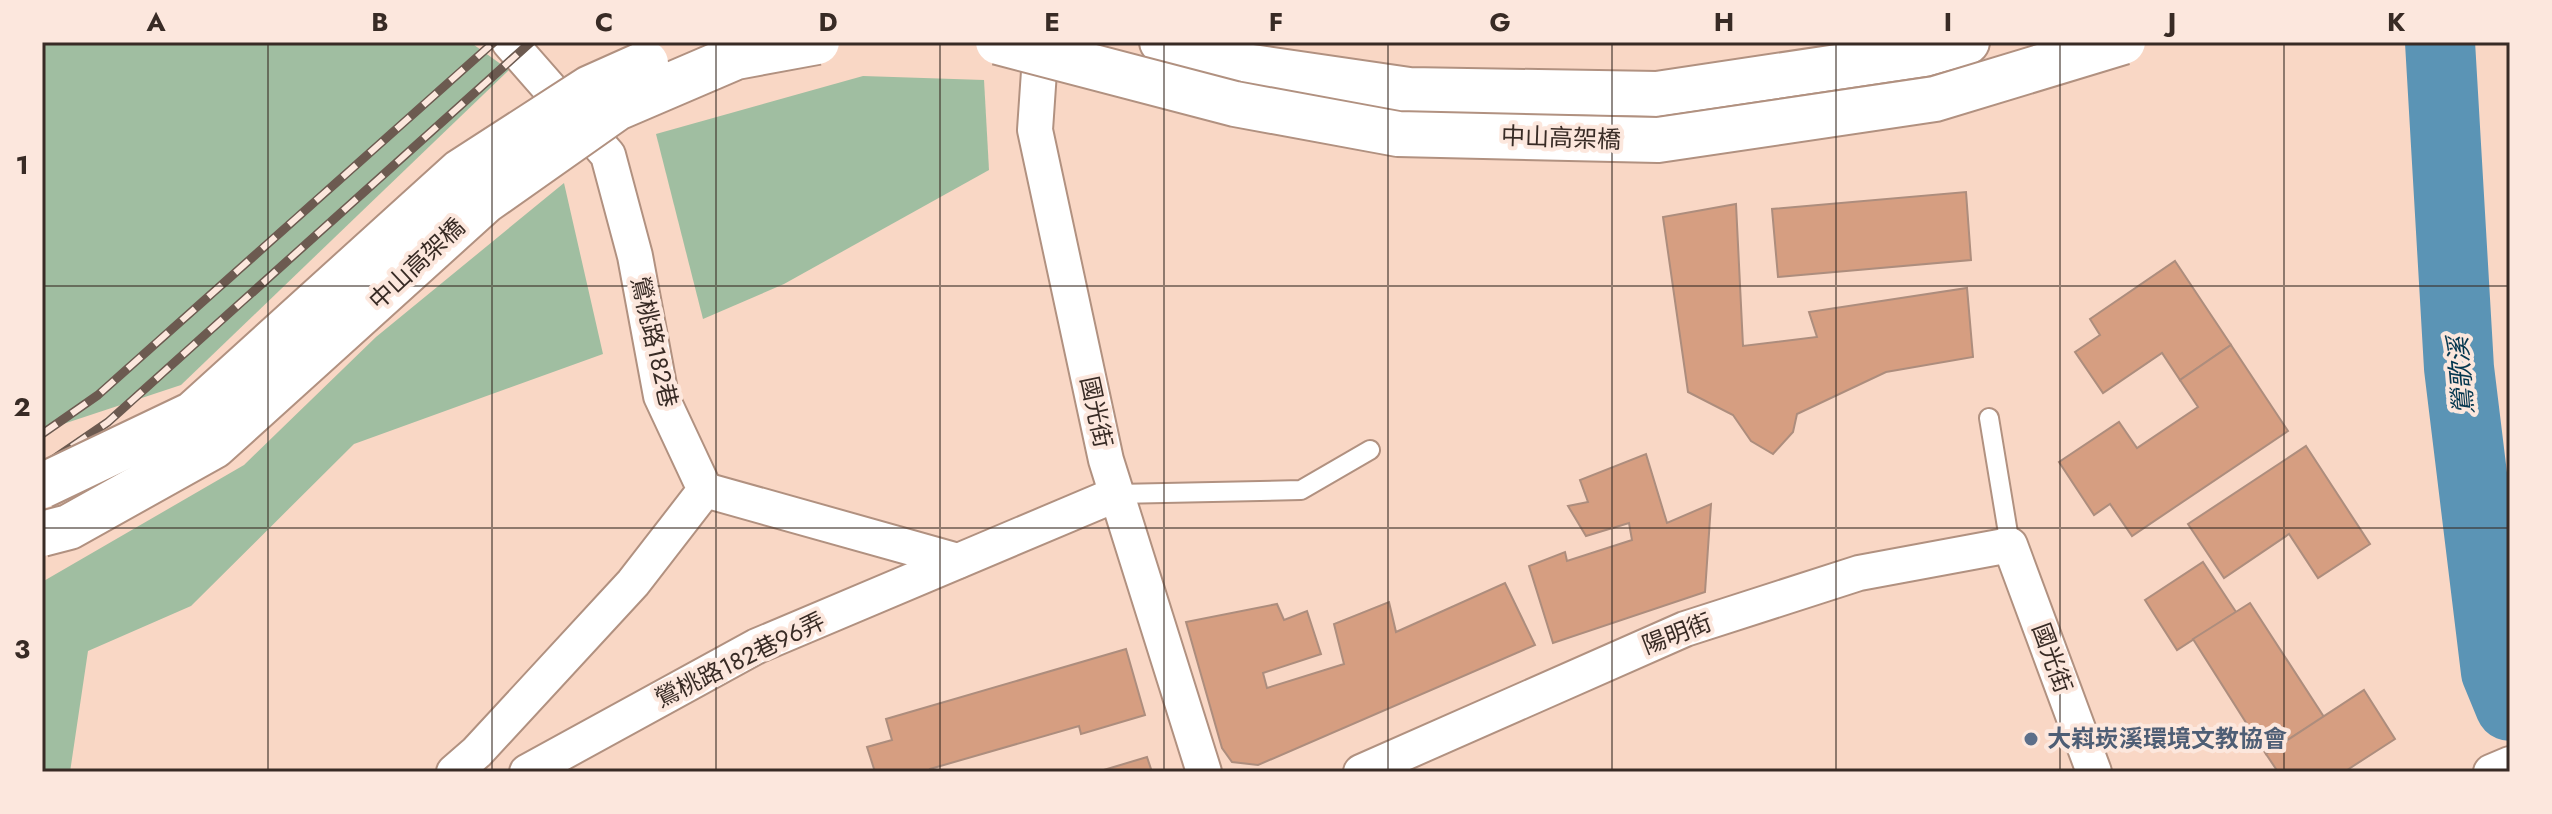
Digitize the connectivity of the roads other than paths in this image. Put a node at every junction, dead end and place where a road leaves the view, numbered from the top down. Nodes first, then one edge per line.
1 (509, 42) edge
2 (692, 42) edge
3 (817, 42) edge
4 (998, 42) edge
5 (1041, 42) edge
6 (1162, 42) edge
7 (1967, 42) edge
8 (2123, 42) edge
9 (1989, 418) dead end
10 (1370, 450) dead end
11 (42, 486) edge
12 (705, 490) junction
13 (1117, 494) junction
14 (42, 534) edge
15 (2010, 545) junction
16 (958, 561) junction
17 (2510, 764) edge
18 (454, 772) edge
19 (527, 772) edge
20 (1204, 772) edge
21 (1361, 772) edge
22 (2094, 772) edge
23 (2491, 772) edge

1 - 12 street, 鶯桃路182巷
2 - 11 street, 中山高架橋, bridge
3 - 14 street, 中山高架橋, bridge
4 - 8 street, 中山高架橋, bridge
5 - 13 street, 國光街
6 - 7 street, 中山高架橋
9 - 15 lane
10 - 13 lane
12 - 16 street
12 - 18 street
13 - 16 street, 鶯桃路182巷96弄
13 - 20 street, 國光街
15 - 21 street, 陽明街
15 - 22 street, 國光街
16 - 19 street, 鶯桃路182巷96弄
17 - 23 street

